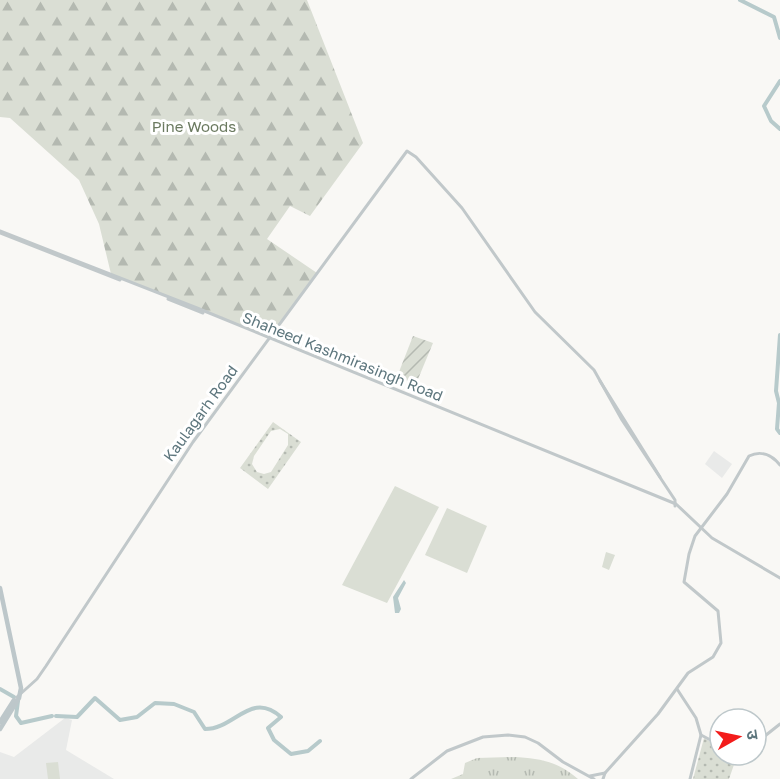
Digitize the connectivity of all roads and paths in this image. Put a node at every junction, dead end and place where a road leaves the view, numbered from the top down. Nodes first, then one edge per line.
1 (0, 232) edge
2 (268, 339) junction
3 (780, 465) edge
4 (676, 506) junction
5 (700, 529) junction
6 (780, 578) edge
7 (0, 588) edge
8 (0, 599) edge
9 (676, 688) junction
10 (18, 696) junction
11 (0, 722) edge
12 (780, 724) edge
13 (0, 729) edge
14 (768, 734) edge
15 (702, 735) junction
16 (708, 738) edge
17 (605, 773) junction
18 (592, 777) edge
19 (411, 779) edge
20 (603, 779) edge
21 (690, 779) edge

1 - 2 street, Shaheed Kashmirasingh Road
2 - 4 street, Shaheed Kashmirasingh Road
2 - 4 street, Kaulagarh Road
2 - 10 street, Kaulagarh Road
3 - 5 street
4 - 5 street
5 - 6 street
5 - 9 street
7 - 10 main road
8 - 10 main road
9 - 15 street
9 - 17 street
10 - 11 main road
10 - 13 main road
12 - 14 street
15 - 16 street
15 - 21 street
17 - 18 street
17 - 20 street
18 - 19 street

